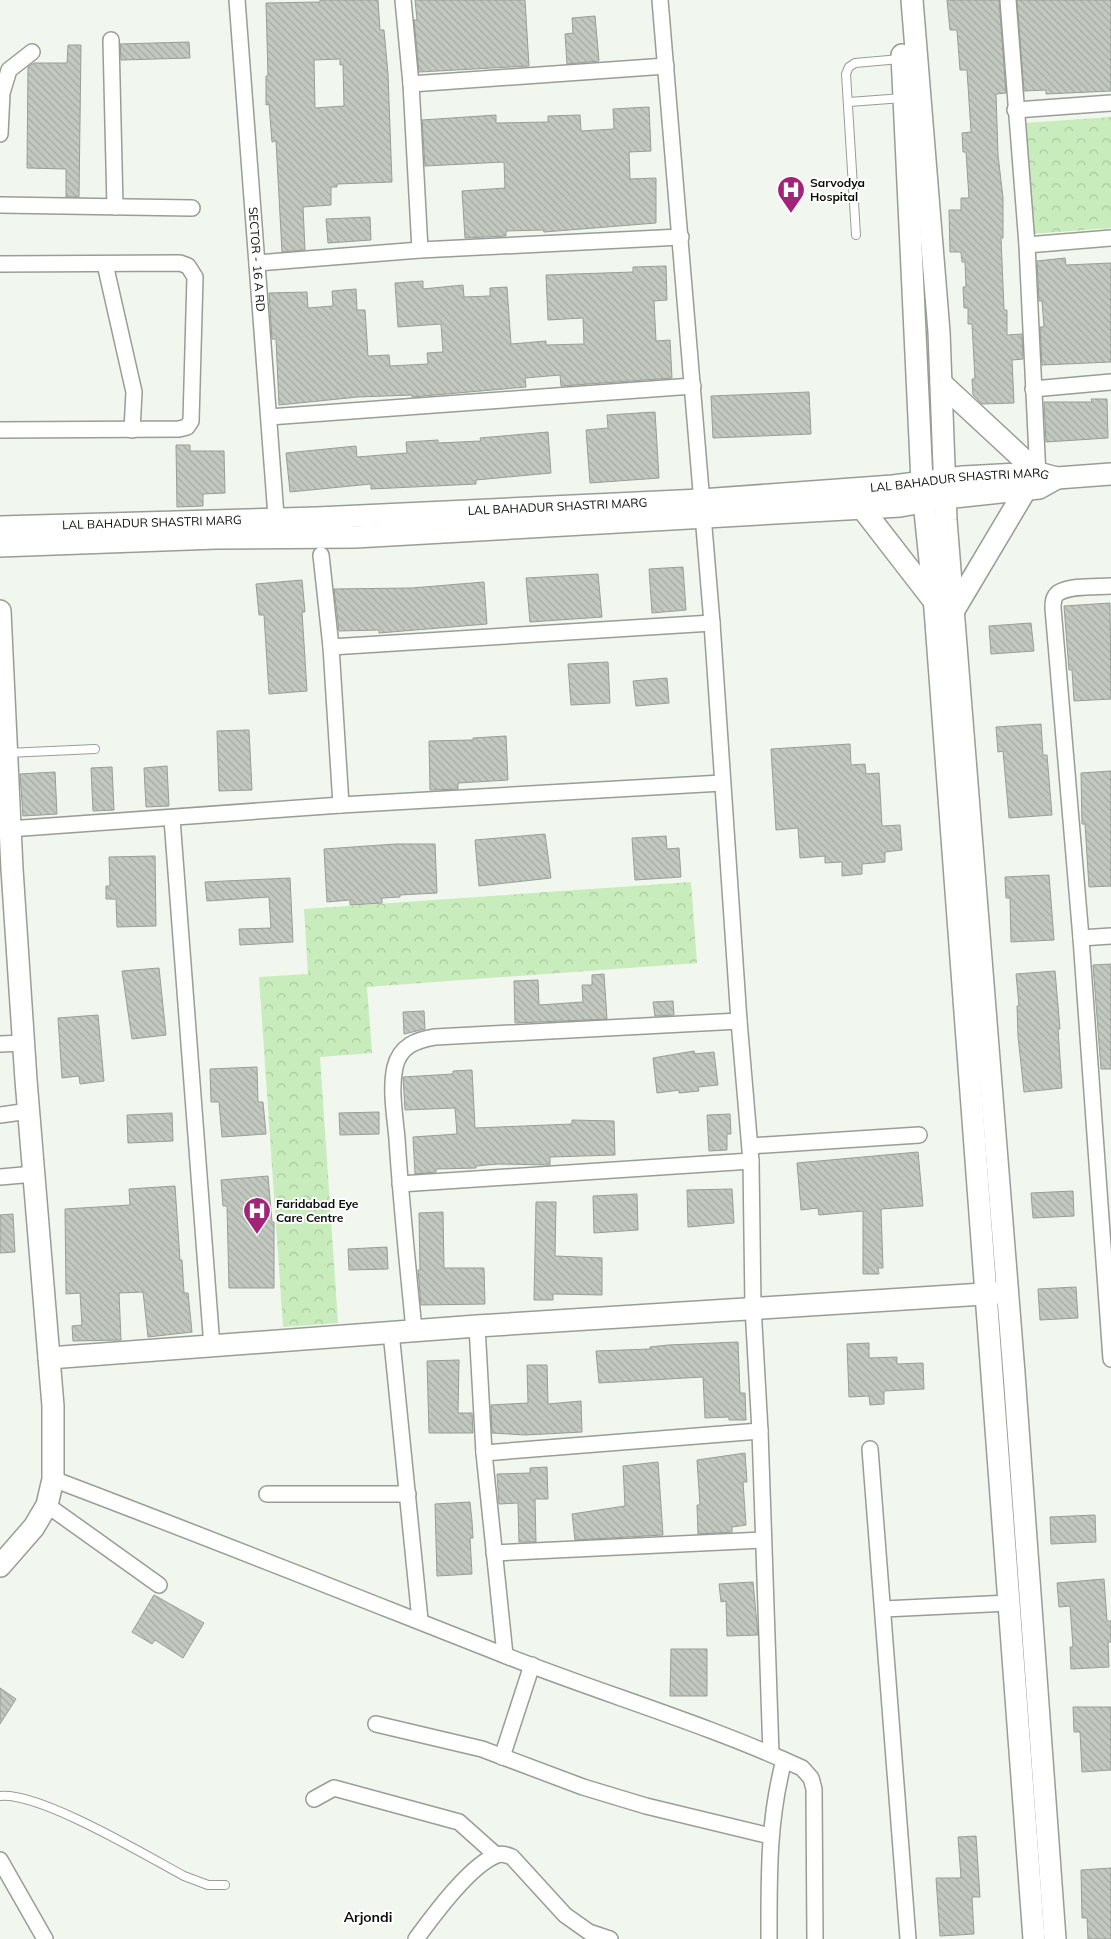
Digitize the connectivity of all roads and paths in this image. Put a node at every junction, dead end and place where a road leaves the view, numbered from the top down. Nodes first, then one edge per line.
1 (237, 0) edge
2 (403, 0) edge
3 (660, 0) edge
4 (898, 0) edge
5 (912, 0) edge
6 (1008, 0) edge
7 (111, 40) dead end
8 (32, 52) dead end
9 (902, 59) junction
10 (666, 66) junction
11 (5, 69) edge
12 (411, 84) junction
13 (905, 98) junction
14 (849, 102) junction
15 (1111, 103) edge
16 (1015, 110) junction
17 (0, 134) edge
18 (0, 205) edge
19 (114, 207) junction
20 (192, 208) dead end
21 (856, 235) dead end
22 (681, 236) junction
23 (1111, 238) edge
24 (1027, 245) junction
25 (420, 250) junction
26 (257, 263) junction
27 (0, 264) edge
28 (105, 264) junction
29 (1111, 382) edge
30 (941, 383) junction
31 (693, 386) junction
32 (1033, 389) junction
33 (269, 417) junction
34 (0, 430) edge
35 (132, 430) junction
36 (1111, 474) edge
37 (1040, 482) junction
38 (934, 490) junction
39 (702, 508) junction
40 (862, 508) junction
41 (0, 527) edge
42 (277, 528) junction
43 (0, 546) edge
44 (321, 555) dead end
45 (1111, 586) edge
46 (934, 602) junction
47 (954, 610) junction
48 (0, 611) edge
49 (712, 623) junction
50 (1, 641) edge
51 (331, 647) junction
52 (95, 749) dead end
53 (5, 753) junction
54 (722, 783) junction
55 (341, 805) junction
56 (172, 819) junction
57 (9, 829) junction
58 (963, 855) junction
59 (1111, 936) edge
60 (1080, 938) junction
61 (739, 1021) junction
62 (25, 1043) junction
63 (0, 1044) edge
64 (29, 1112) junction
65 (0, 1114) edge
66 (919, 1135) dead end
67 (751, 1153) junction
68 (34, 1174) junction
69 (0, 1177) edge
70 (400, 1184) junction
71 (996, 1293) junction
72 (753, 1307) junction
73 (477, 1326) junction
74 (414, 1330) junction
75 (392, 1332) junction
76 (212, 1347) junction
77 (49, 1358) junction
78 (1111, 1359) edge
79 (1018, 1424) junction
80 (997, 1426) junction
81 (760, 1431) junction
82 (870, 1449) dead end
83 (484, 1453) junction
84 (53, 1479) junction
85 (267, 1494) dead end
86 (408, 1494) junction
87 (47, 1505) junction
88 (763, 1540) junction
89 (494, 1553) junction
90 (0, 1566) edge
91 (159, 1585) dead end
92 (1010, 1604) junction
93 (884, 1609) junction
94 (420, 1620) junction
95 (505, 1655) junction
96 (532, 1665) junction
97 (376, 1724) dead end
98 (502, 1757) junction
99 (778, 1757) junction
100 (0, 1796) edge
101 (314, 1799) dead end
102 (770, 1836) junction
103 (496, 1855) junction
104 (0, 1860) edge
105 (226, 1885) dead end
106 (45, 1939) edge
107 (416, 1939) edge
108 (610, 1939) edge
109 (769, 1939) edge
110 (815, 1939) edge
111 (908, 1939) edge
112 (1034, 1939) edge
113 (1055, 1939) edge

1 - 26 street, SECTOR - 16 A RD
2 - 12 street
3 - 10 street
4 - 9 street
5 - 30 street
6 - 16 street
7 - 19 street
8 - 11 street
9 - 13 street
9 - 14 lane
10 - 12 street
10 - 22 street
11 - 17 street
12 - 25 street
13 - 14 lane
13 - 38 street
14 - 21 lane
15 - 16 street
16 - 24 street
18 - 19 street
19 - 20 street
22 - 25 street
22 - 31 street
23 - 24 street
24 - 32 street
25 - 26 street
26 - 33 street, SECTOR - 16 A RD
27 - 28 street
28 - 35 street
28 - 35 street
29 - 32 street
30 - 37 street
30 - 38 street
31 - 33 street
31 - 39 street
32 - 37 street
33 - 42 street, SECTOR - 16 A RD
34 - 35 street
36 - 37 street, LAL BAHADUR SHASTRI MARG
37 - 38 street, LAL BAHADUR SHASTRI MARG
37 - 47 street
38 - 39 street, LAL BAHADUR SHASTRI MARG
38 - 40 street
38 - 46 street
38 - 47 street
39 - 40 street
39 - 42 street, LAL BAHADUR SHASTRI MARG
39 - 49 street
40 - 46 street
41 - 42 street, LAL BAHADUR SHASTRI MARG
42 - 43 street
44 - 51 street
45 - 60 street
46 - 58 street
47 - 58 street
48 - 50 street
49 - 51 street
49 - 54 street
50 - 53 street
51 - 55 street
52 - 53 lane
53 - 57 street
54 - 55 street
54 - 61 street
55 - 56 street
56 - 57 street
56 - 76 street
57 - 62 street
58 - 71 street
59 - 60 street
60 - 78 street
61 - 67 street
61 - 70 street
62 - 63 street
62 - 64 street
64 - 65 street
64 - 68 street
66 - 67 street
67 - 70 street
67 - 72 street
68 - 69 street
68 - 77 street
70 - 74 street
71 - 72 street
71 - 79 street
71 - 80 street
72 - 73 street
72 - 81 street
73 - 74 street
73 - 83 street
74 - 75 street
75 - 76 street
75 - 86 street
76 - 77 street
77 - 84 street
79 - 80 street
79 - 113 street
80 - 92 street
81 - 83 street
81 - 88 street
82 - 93 street
83 - 89 street
84 - 87 street
84 - 94 street
85 - 86 street
86 - 94 street
87 - 90 street
87 - 91 street
88 - 89 street
88 - 99 street
89 - 95 street
92 - 93 street
92 - 112 street
93 - 111 street
94 - 95 street
95 - 96 street
96 - 98 street
96 - 99 street
97 - 98 street
98 - 102 street
99 - 102 street
99 - 110 street
100 - 105 lane
101 - 103 street
102 - 109 street
103 - 107 street
103 - 108 street
104 - 106 street

